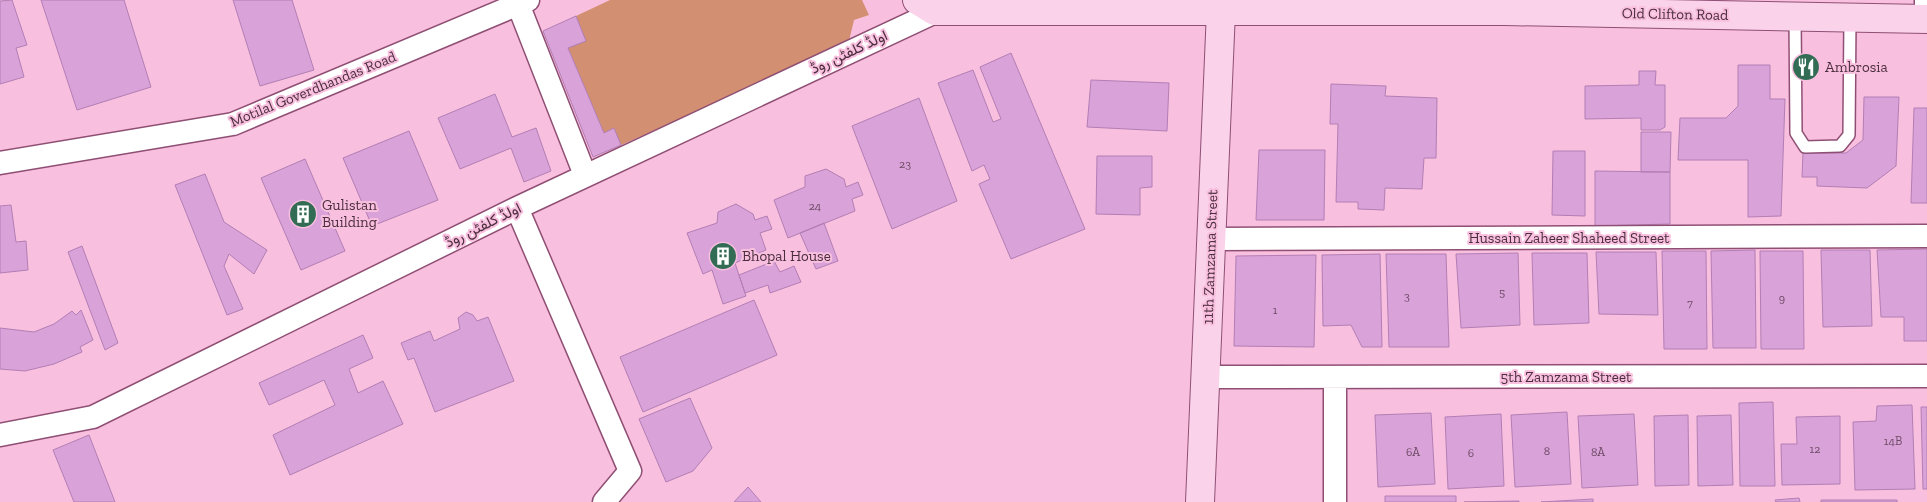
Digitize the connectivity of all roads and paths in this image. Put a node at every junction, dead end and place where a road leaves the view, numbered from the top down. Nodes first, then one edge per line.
1 (962, 0) edge
2 (523, 2) edge
3 (926, 6) edge
4 (1222, 6) edge
5 (1505, 6) edge
6 (1926, 12) edge
7 (1795, 16) junction
8 (1850, 17) junction
9 (0, 163) edge
10 (586, 175) junction
11 (517, 208) junction
12 (1927, 236) edge
13 (1211, 239) junction
14 (1927, 376) edge
15 (1205, 377) junction
16 (1335, 377) junction
17 (0, 435) edge
18 (604, 502) edge
19 (1200, 502) edge
20 (1334, 502) edge

1 - 3 street, اولڈ کلفٹن روڈ
2 - 9 street, Motilal Goverdhandas Road
2 - 10 street
3 - 4 street, Old Clifton Road
3 - 10 street, اولڈ کلفٹن روڈ
4 - 5 street, Old Clifton Road
4 - 13 street, 11th Zamzama Street
5 - 7 street, Old Clifton Road
6 - 8 street, Old Clifton Road
7 - 8 street, Old Clifton Road
7 - 8 lane
10 - 11 street, اولڈ کلفٹن روڈ
11 - 17 street, اولڈ کلفٹن روڈ
11 - 18 street
12 - 13 street, Hussain Zaheer Shaheed Street
13 - 15 street, 11th Zamzama Street
14 - 16 street, 5th Zamzama Street
15 - 16 street, 5th Zamzama Street
15 - 19 street, 11th Zamzama Street
16 - 20 street

